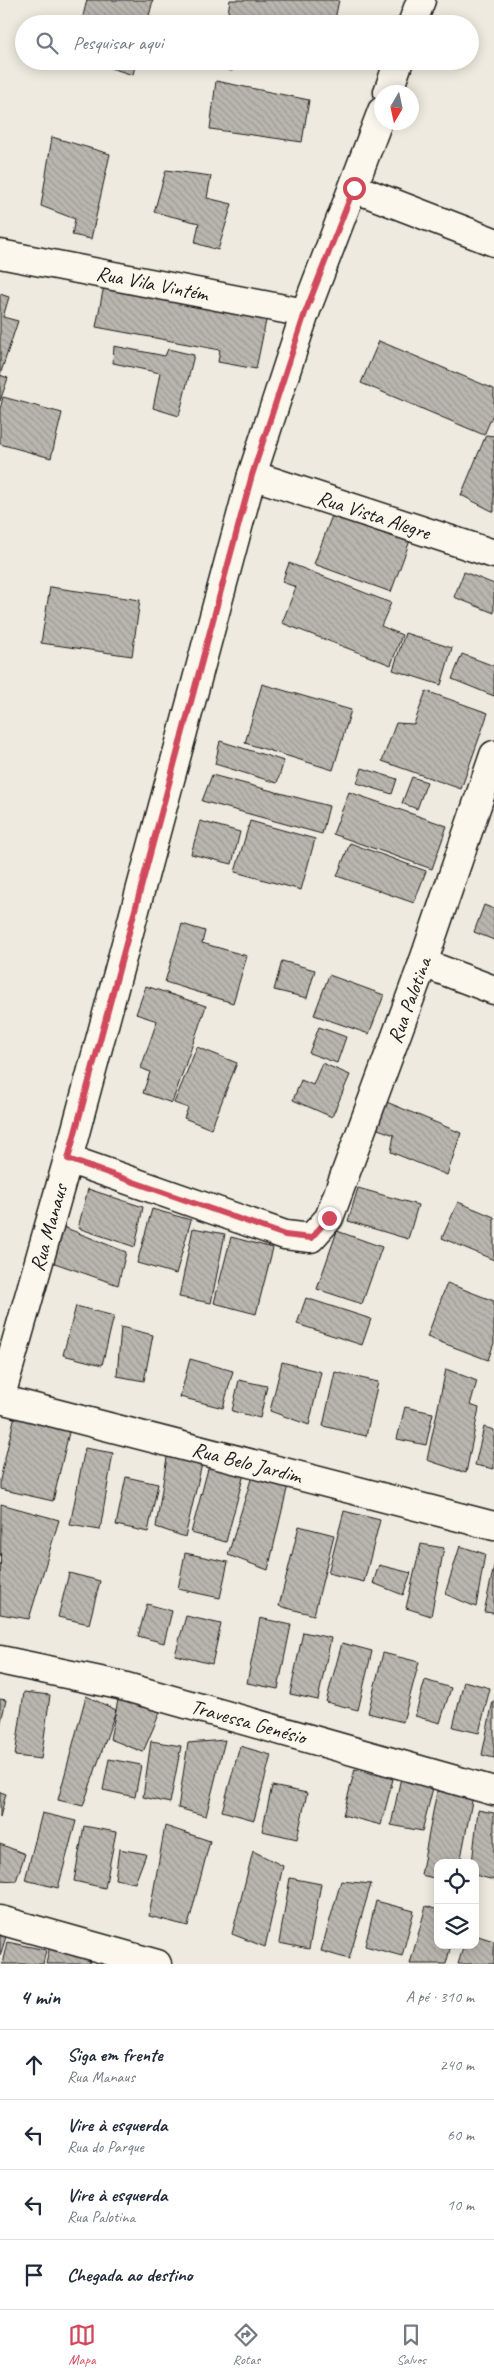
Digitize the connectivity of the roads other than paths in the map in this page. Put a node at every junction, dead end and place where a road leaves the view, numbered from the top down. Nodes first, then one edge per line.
1 (421, 0) edge
2 (415, 15) edge
3 (396, 70) edge
4 (390, 85) edge
5 (375, 130) edge
6 (354, 188) junction
7 (494, 242) edge
8 (0, 254) edge
9 (305, 313) junction
10 (252, 475) junction
11 (494, 554) edge
12 (494, 755) edge
13 (423, 963) junction
14 (494, 990) edge
15 (68, 1159) junction
16 (0, 1399) edge
17 (494, 1526) edge
18 (0, 1660) edge
19 (494, 1792) edge
20 (0, 1920) edge
21 (157, 1964) edge

1 - 2 street
3 - 4 street
5 - 6 street, Rua Manaus
6 - 7 street
6 - 9 street, Rua Manaus
8 - 9 street, Rua Vila Vintém
9 - 10 street, Rua Manaus
10 - 11 street, Rua Vista Alegre
10 - 15 street, Rua Manaus
12 - 13 street, Rua Palotina
13 - 14 street
13 - 15 street, Rua Palotina
15 - 16 street, Rua Manaus
16 - 17 street, Rua Belo Jardim
18 - 19 street, Travessa Genésio
20 - 21 street

